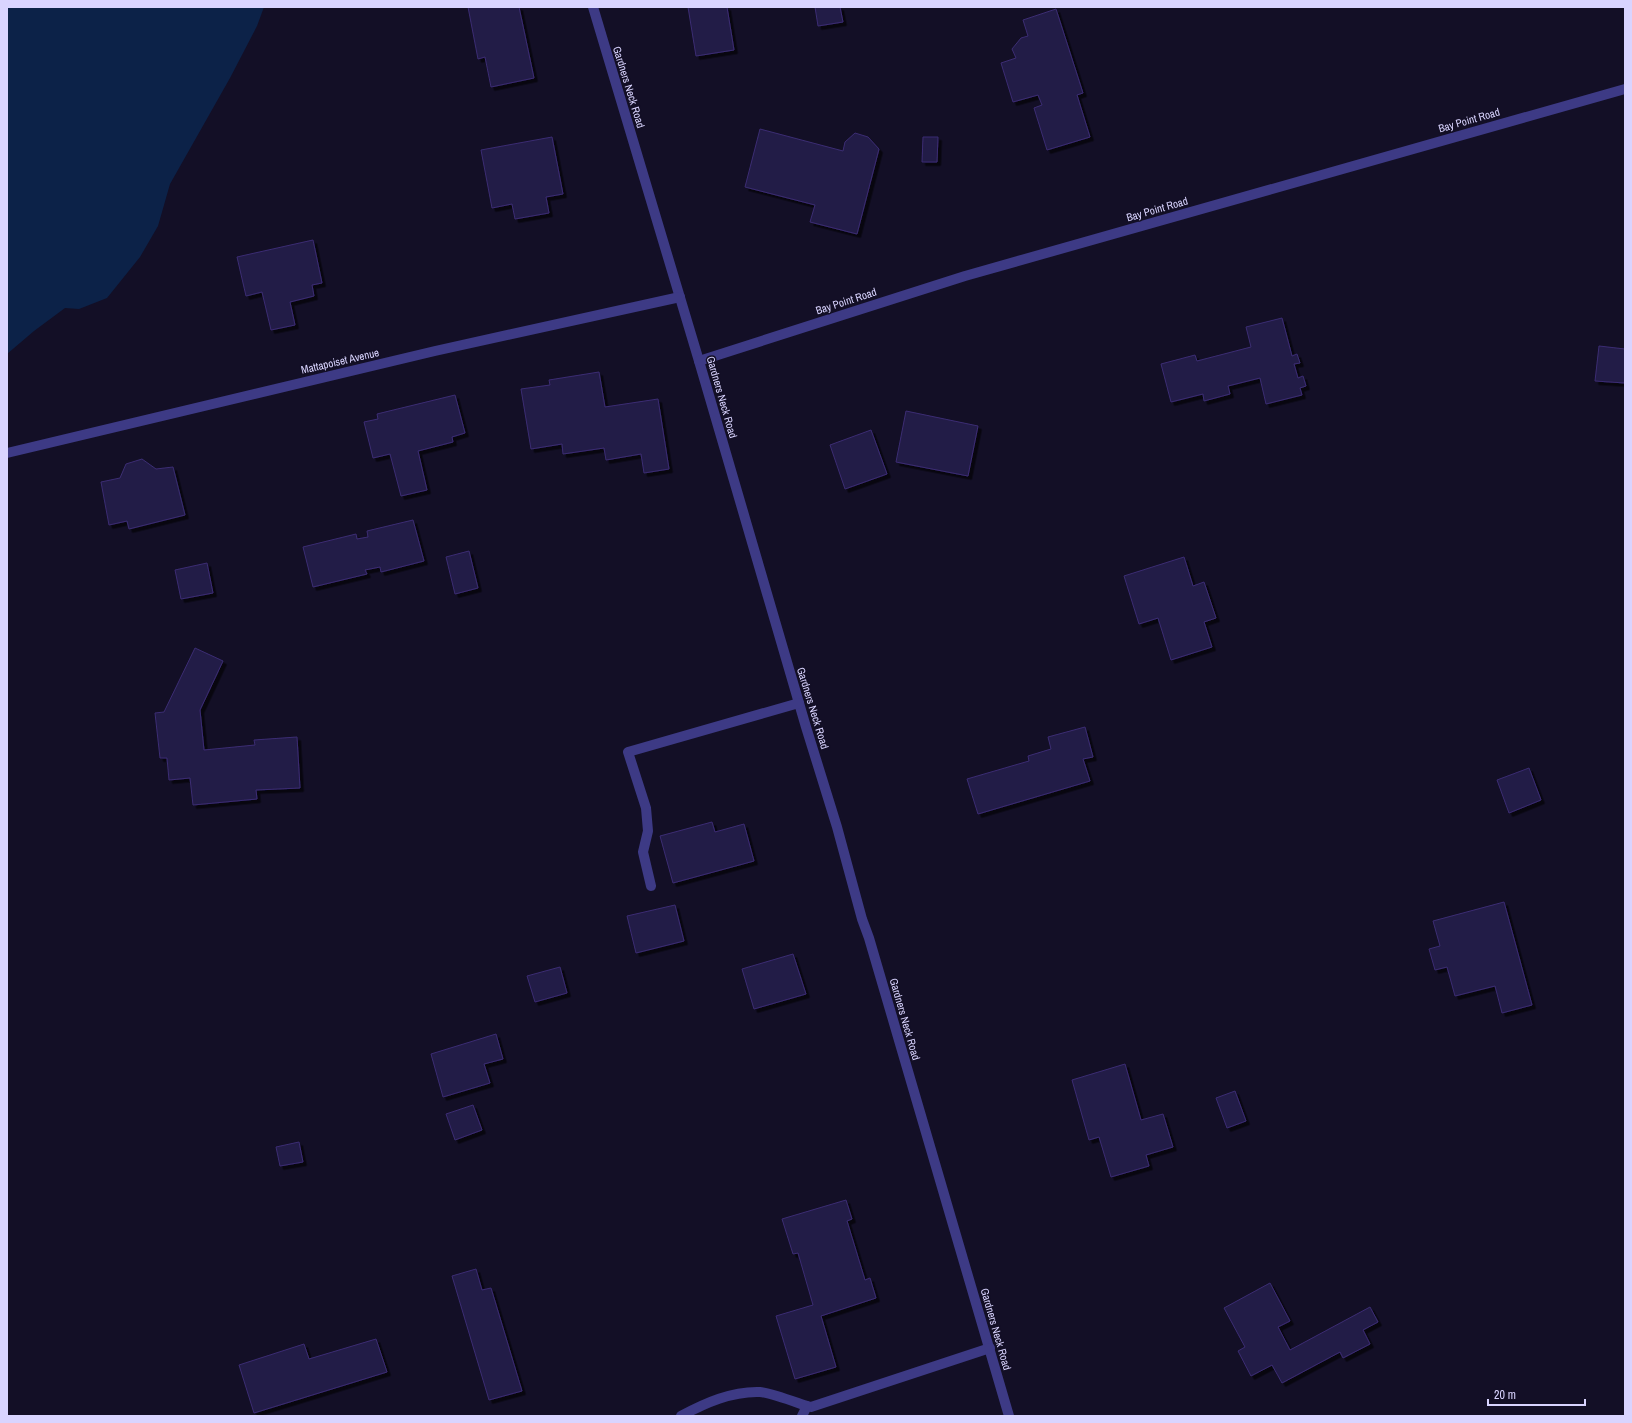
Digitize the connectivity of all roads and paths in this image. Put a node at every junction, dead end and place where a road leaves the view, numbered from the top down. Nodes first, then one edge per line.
1 (593, 7) edge
2 (1625, 89) edge
3 (680, 297) junction
4 (699, 361) junction
5 (7, 454) edge
6 (799, 703) junction
7 (651, 886) dead end
8 (990, 1348) junction
9 (807, 1406) junction
10 (681, 1416) edge
11 (802, 1416) edge
12 (1009, 1416) edge

1 - 3 street, Gardners Neck Road
2 - 4 street, Bay Point Road
3 - 4 street, Gardners Neck Road
3 - 5 street, Mattapoiset Avenue
4 - 6 street, Gardners Neck Road
6 - 7 street
6 - 8 street, Gardners Neck Road
8 - 9 street
8 - 12 street, Gardners Neck Road
9 - 10 street
9 - 11 street

